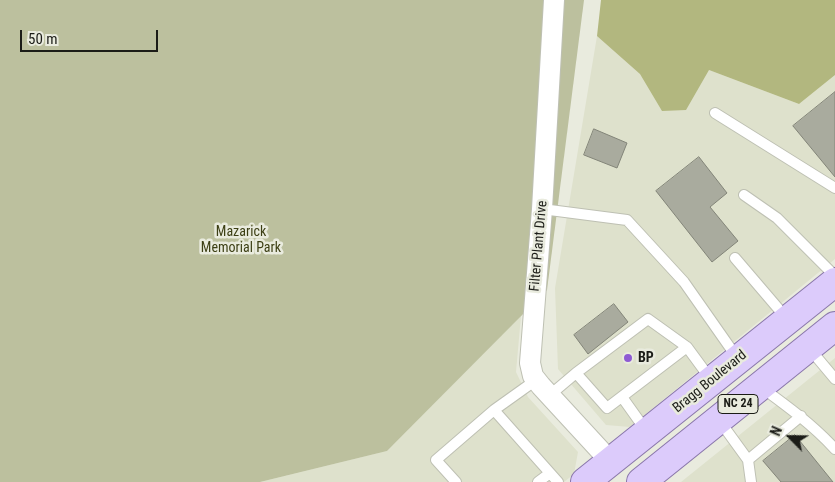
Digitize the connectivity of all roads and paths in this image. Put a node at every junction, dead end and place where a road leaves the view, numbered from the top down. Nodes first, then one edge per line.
1 (554, 0) edge
2 (715, 113) dead end
3 (835, 188) edge
4 (744, 195) dead end
5 (542, 209) junction
6 (735, 258) dead end
7 (835, 276) edge
8 (835, 282) edge
9 (785, 322) junction
10 (835, 326) edge
11 (687, 347) junction
12 (808, 347) junction
13 (738, 359) junction
14 (576, 373) junction
15 (835, 379) edge
16 (536, 380) junction
17 (712, 381) junction
18 (760, 387) junction
19 (550, 395) junction
20 (622, 397) junction
21 (494, 410) junction
22 (801, 416) junction
23 (719, 419) junction
24 (647, 432) junction
25 (835, 449) edge
26 (748, 460) junction
27 (611, 462) junction
28 (550, 473) junction
29 (456, 482) edge
30 (538, 482) edge
31 (558, 482) edge
32 (585, 482) edge
33 (630, 482) edge
34 (641, 482) edge
35 (751, 482) edge

1 - 5 street, Filter Plant Drive
2 - 3 lane
4 - 7 lane
5 - 13 lane
5 - 16 street, Filter Plant Drive
6 - 9 lane
8 - 9 main road, Bragg Boulevard / NC 24
9 - 13 main road, Bragg Boulevard / NC 24
9 - 33 main road
10 - 12 main road, NC 24
11 - 14 lane
11 - 17 lane
11 - 20 lane
12 - 15 lane
12 - 18 main road, NC 24
13 - 17 main road, Bragg Boulevard / NC 24
14 - 19 lane
14 - 20 lane
16 - 19 street, Filter Plant Drive
16 - 21 lane
17 - 24 main road, Bragg Boulevard / NC 24
18 - 22 lane
18 - 23 main road, NC 24
19 - 27 street, Filter Plant Drive
20 - 24 lane
21 - 28 lane
21 - 29 lane
22 - 25 lane
22 - 26 lane
23 - 26 lane
23 - 34 main road, NC 24
24 - 27 main road, Bragg Boulevard / NC 24
26 - 35 lane
27 - 32 main road, Bragg Boulevard / NC 24
28 - 30 lane
28 - 31 lane

